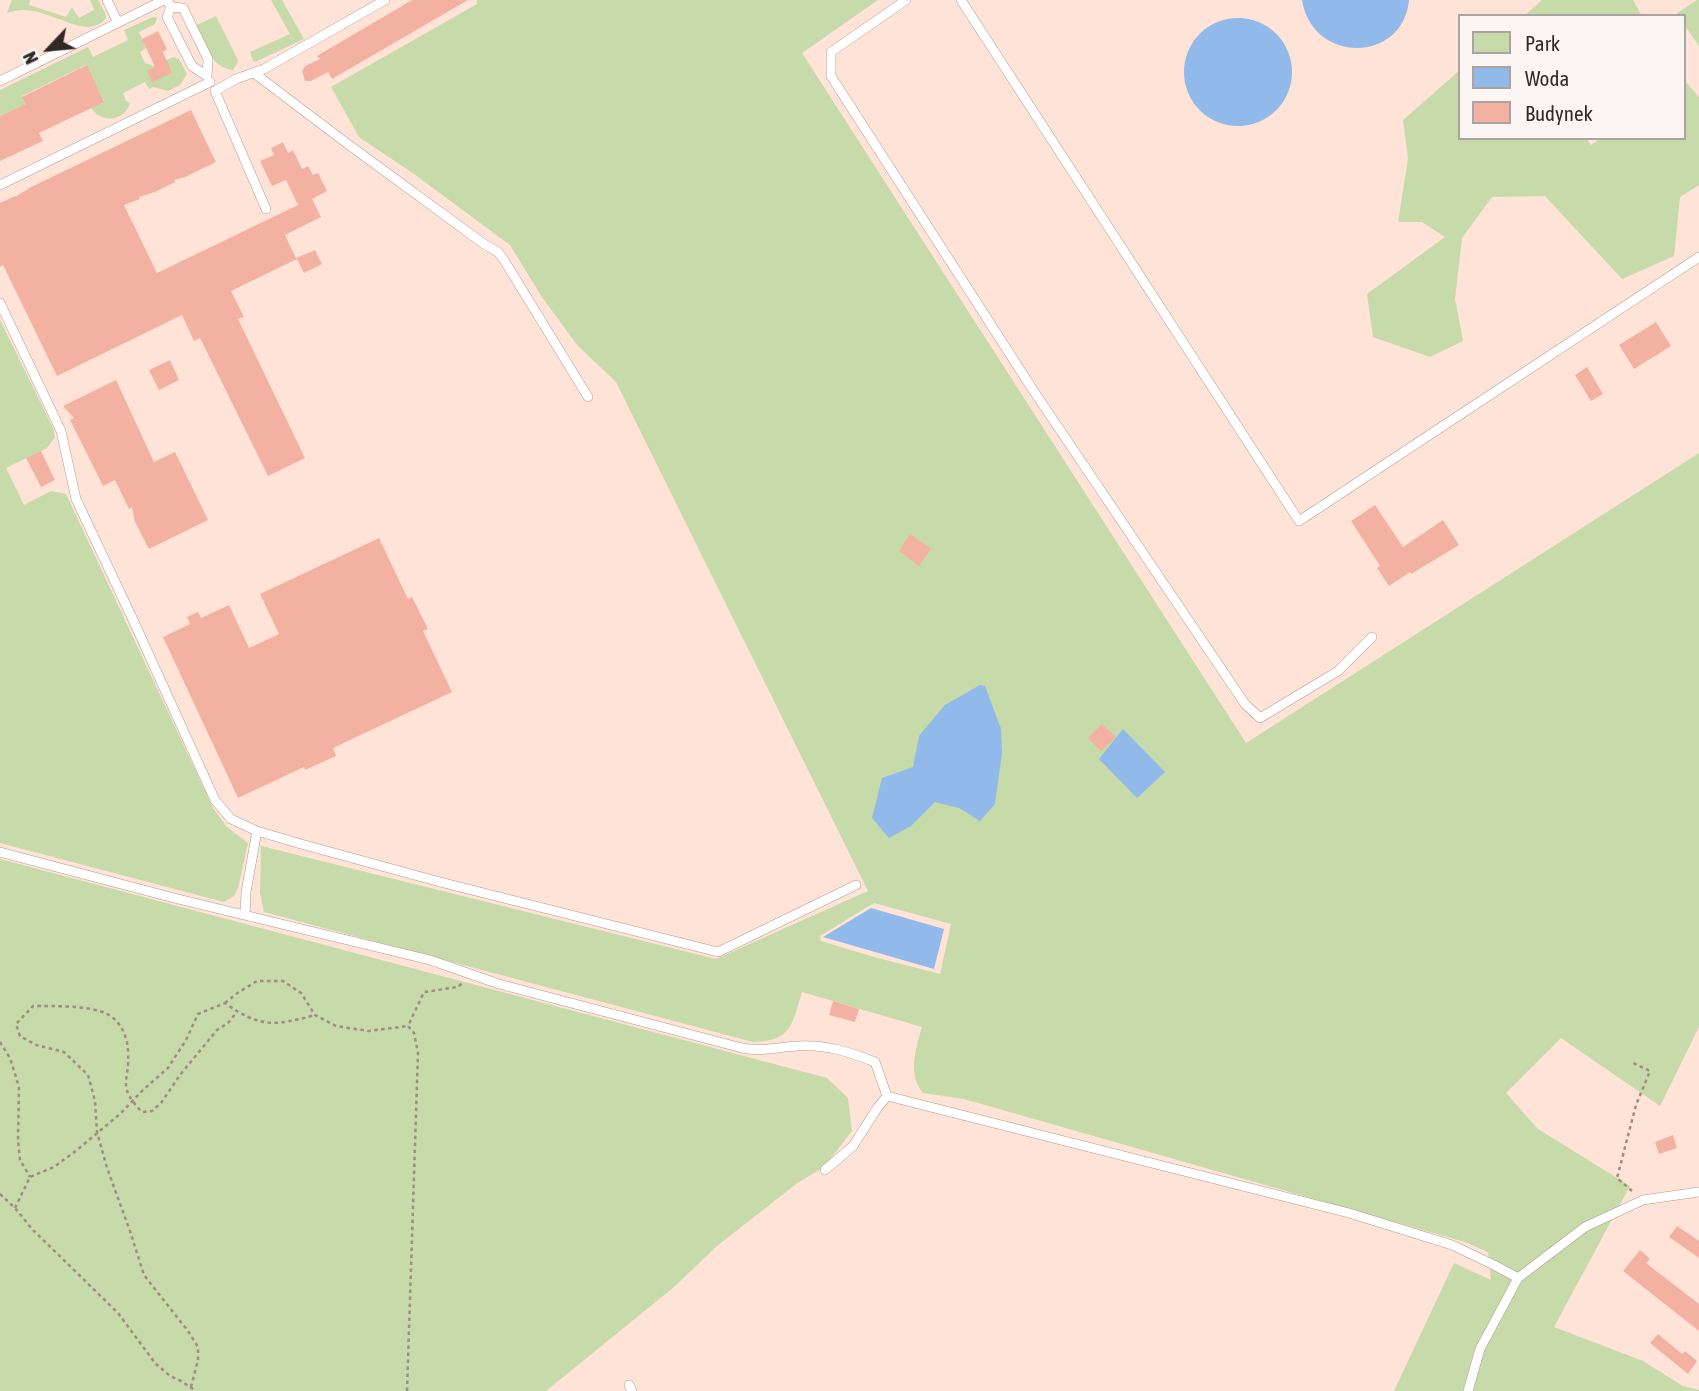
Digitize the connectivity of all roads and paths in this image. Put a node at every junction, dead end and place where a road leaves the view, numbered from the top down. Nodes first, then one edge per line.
1 (107, 0) edge
2 (385, 0) edge
3 (906, 0) edge
4 (961, 0) edge
5 (167, 2) edge
6 (118, 23) junction
7 (254, 73) junction
8 (0, 81) edge
9 (210, 83) junction
10 (0, 185) edge
11 (266, 209) dead end
12 (1699, 257) edge
13 (0, 303) edge
14 (588, 397) dead end
15 (1372, 637) dead end
16 (257, 831) junction
17 (0, 852) edge
18 (856, 885) dead end
19 (245, 915) junction
20 (472, 974) junction
21 (225, 1003) junction
22 (237, 1012) junction
23 (315, 1015) junction
24 (408, 1026) junction
25 (0, 1042) edge
26 (1633, 1063) dead end
27 (887, 1096) junction
28 (132, 1101) junction
29 (97, 1132) junction
30 (825, 1170) dead end
31 (30, 1177) junction
32 (1699, 1192) edge
33 (0, 1194) edge
34 (1643, 1200) junction
35 (15, 1208) junction
36 (1518, 1278) junction
37 (191, 1387) junction
38 (195, 1391) edge
39 (407, 1391) edge
40 (1468, 1391) edge

1 - 6 lane
2 - 7 lane
3 - 15 lane
4 - 12 lane
5 - 6 lane
5 - 9 lane
5 - 9 lane
6 - 8 lane
7 - 9 lane
7 - 14 lane
9 - 10 lane
9 - 11 lane
13 - 16 lane
16 - 18 lane
16 - 19 lane
17 - 19 lane
19 - 20 lane
20 - 24 path
20 - 27 lane
21 - 22 path
21 - 23 path
21 - 28 path
22 - 23 path
22 - 28 path
23 - 24 path
24 - 39 path
25 - 31 path
26 - 34 path
27 - 30 lane
27 - 36 lane
28 - 29 path
28 - 29 path
29 - 31 path
29 - 37 path
31 - 35 path
32 - 34 lane
33 - 35 path
34 - 36 lane
35 - 37 path
36 - 40 lane
37 - 38 path

